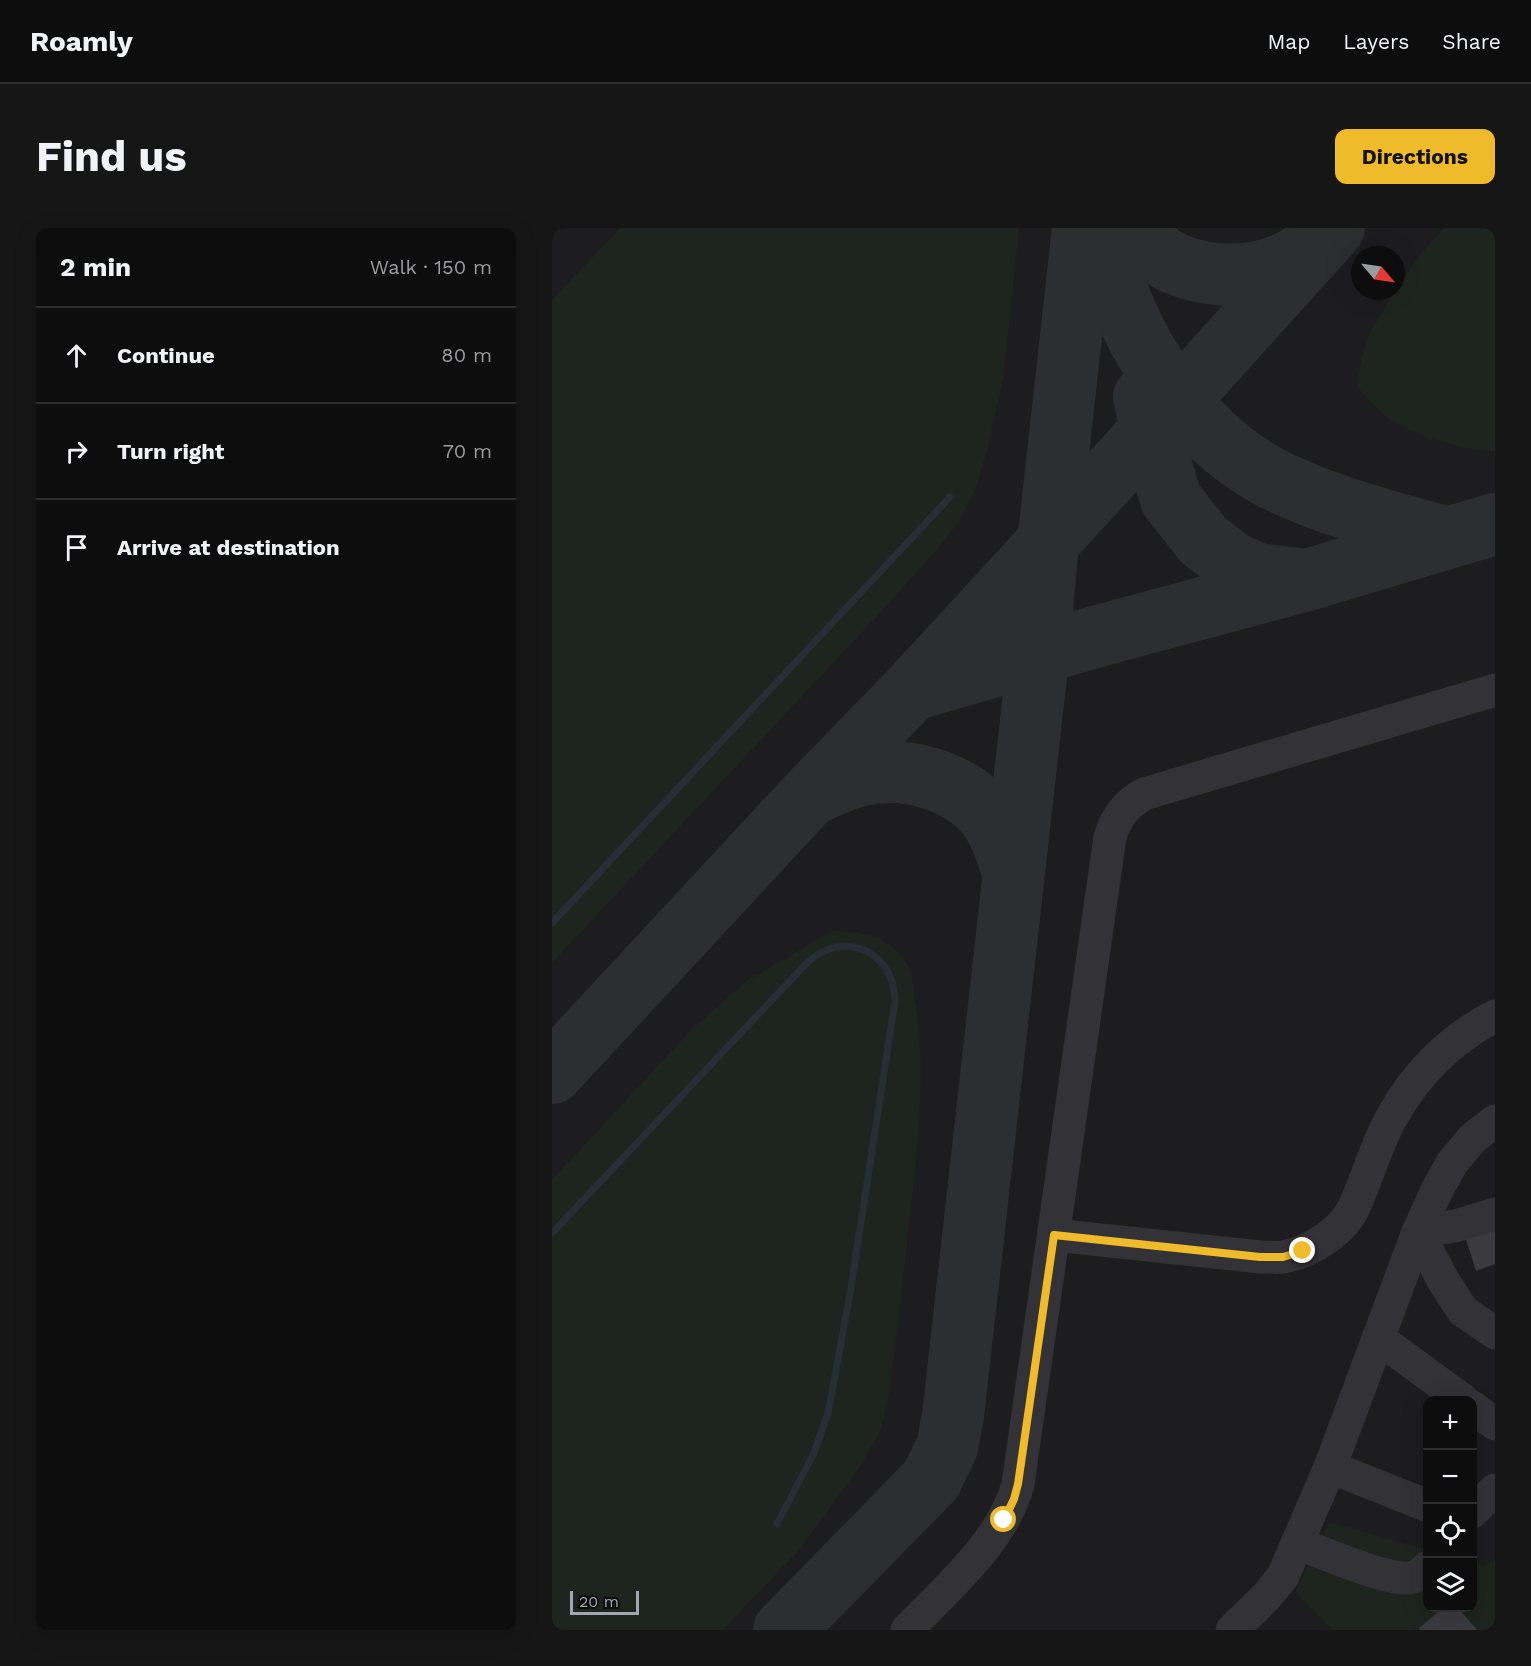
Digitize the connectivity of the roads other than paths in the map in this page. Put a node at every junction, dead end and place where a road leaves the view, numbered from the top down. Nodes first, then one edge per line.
1 (1495, 690) edge
2 (1495, 1016) edge
3 (1495, 1121) edge
4 (1495, 1214) edge
5 (1418, 1232) junction
6 (1054, 1235) junction
7 (1495, 1333) edge
8 (1378, 1338) junction
9 (1456, 1396) edge
10 (1477, 1410) edge
11 (1495, 1424) edge
12 (1330, 1467) junction
13 (1495, 1490) edge
14 (1423, 1504) edge
15 (1477, 1508) edge
16 (1297, 1543) junction
17 (1423, 1572) edge
18 (1236, 1629) edge
19 (907, 1630) edge

1 - 6 lane
2 - 6 lane
3 - 5 lane
4 - 5 lane
5 - 7 lane
5 - 8 lane
6 - 19 lane
8 - 9 lane
8 - 12 lane
10 - 11 lane
12 - 14 lane
12 - 16 lane
13 - 15 lane
16 - 17 lane
16 - 18 lane

